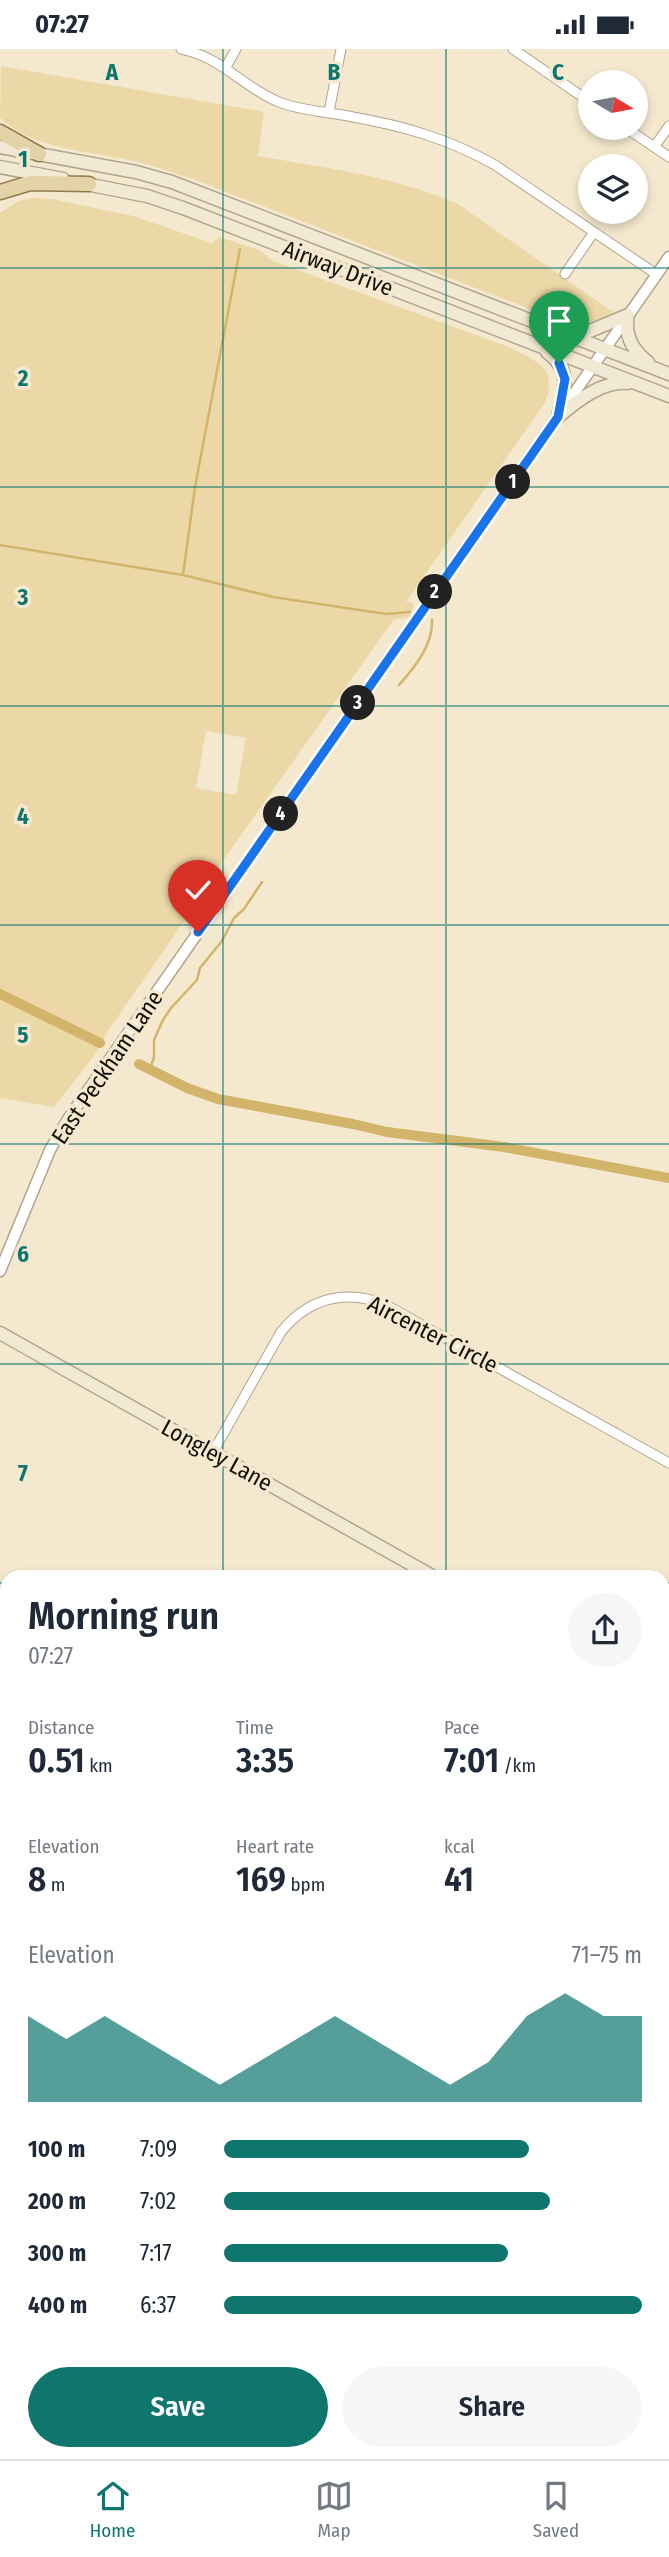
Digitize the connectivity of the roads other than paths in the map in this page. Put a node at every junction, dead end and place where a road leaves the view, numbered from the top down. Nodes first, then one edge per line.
1 (181, 49) edge
2 (236, 49) edge
3 (341, 49) edge
4 (513, 49) edge
5 (226, 68) junction
6 (578, 94) edge
7 (329, 112) junction
8 (669, 126) edge
9 (0, 132) edge
10 (644, 140) edge
11 (0, 147) edge
12 (654, 147) junction
13 (39, 154) junction
14 (669, 157) edge
15 (0, 167) edge
16 (89, 184) junction
17 (0, 192) edge
18 (594, 232) junction
19 (669, 257) edge
20 (565, 274) dead end
21 (656, 274) junction
22 (628, 315) junction
23 (542, 326) junction
24 (538, 345) junction
25 (604, 350) junction
26 (593, 367) junction
27 (664, 373) edge
28 (637, 384) junction
29 (669, 396) edge
30 (558, 417) junction
31 (0, 1271) edge
32 (0, 1333) edge
33 (213, 1453) junction
34 (669, 1463) edge
35 (422, 1570) edge

1 - 5 street
2 - 5 street
3 - 7 street
4 - 6 street
5 - 7 street
7 - 18 street
8 - 12 street
9 - 13 main road
10 - 12 street
11 - 13 main road, Airway Drive
12 - 14 street
13 - 23 main road, Airway Drive
15 - 16 main road, Airway Drive
16 - 17 main road
16 - 24 main road, Airway Drive
18 - 20 street
18 - 21 street
19 - 21 street, East Peckham Lane
21 - 22 street, East Peckham Lane
22 - 23 main road
22 - 25 street, East Peckham Lane
22 - 27 main road
23 - 25 main road
24 - 26 main road, Airway Drive
24 - 30 main road
25 - 26 street, East Peckham Lane
25 - 27 main road
26 - 28 main road, Airway Drive
26 - 30 street, East Peckham Lane
28 - 29 main road, Airway Drive
28 - 30 main road
30 - 31 street, East Peckham Lane
32 - 33 main road, Longley Lane
33 - 34 street, Aircenter Circle
33 - 35 main road, Longley Lane

